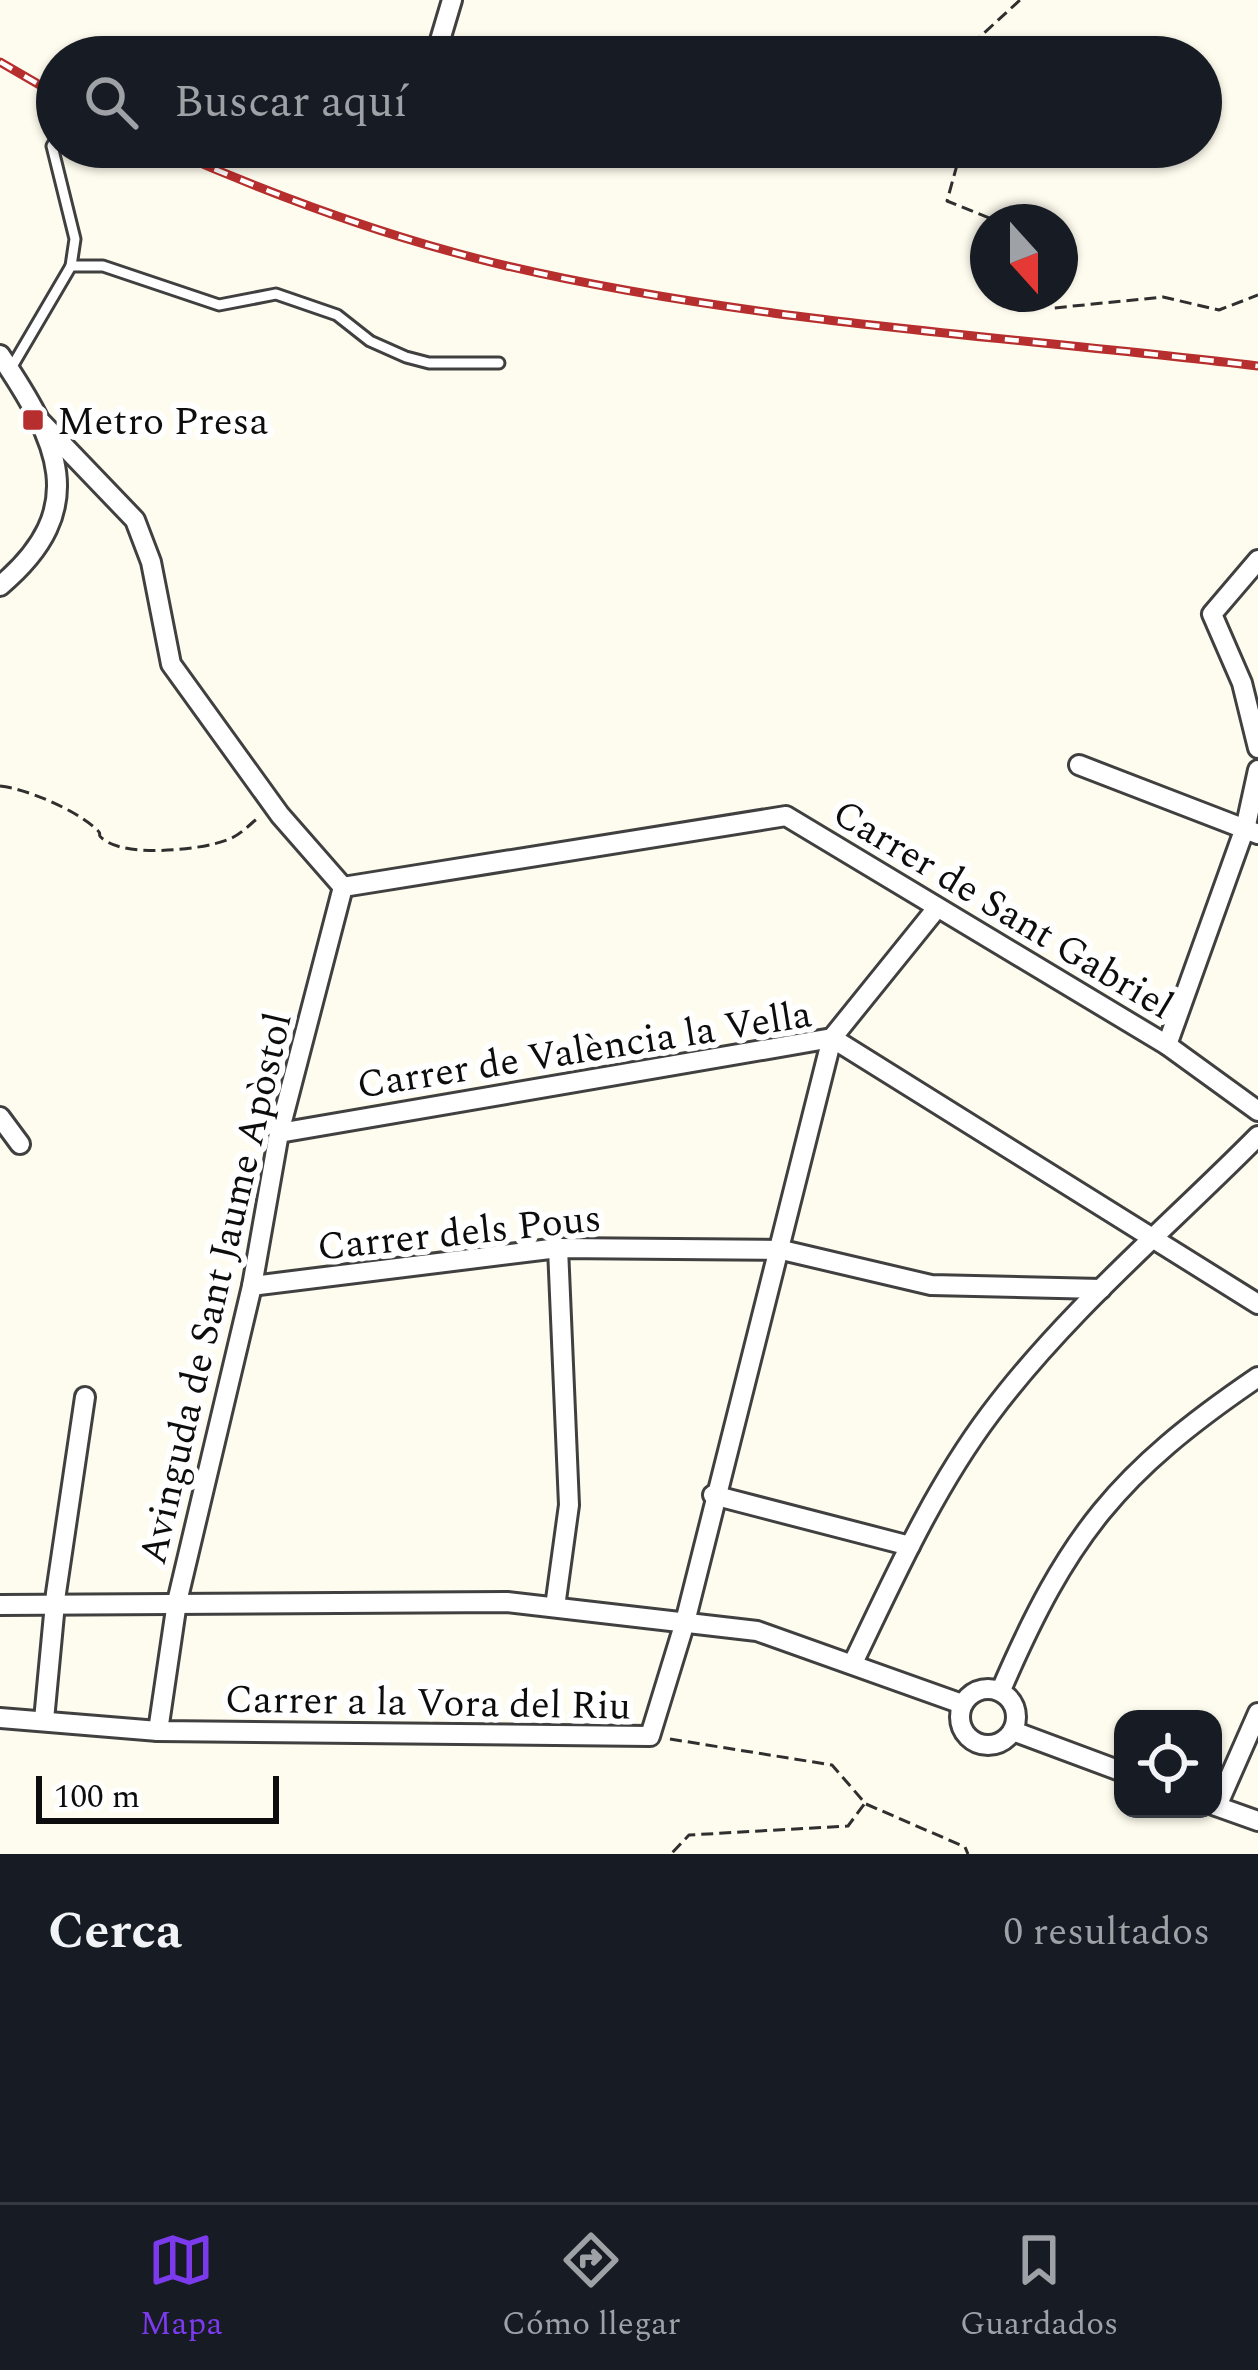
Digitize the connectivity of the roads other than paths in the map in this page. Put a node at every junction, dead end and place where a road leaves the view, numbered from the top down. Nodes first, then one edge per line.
1 (452, 0) edge
2 (441, 36) edge
3 (57, 168) edge
4 (71, 266) junction
5 (5, 363) edge
6 (499, 363) dead end
7 (42, 424) junction
8 (1258, 560) edge
9 (0, 586) edge
10 (1258, 748) edge
11 (1079, 765) dead end
12 (1258, 770) edge
13 (1252, 830) edge
14 (343, 887) junction
15 (937, 908) junction
16 (832, 1038) junction
17 (1167, 1045) junction
18 (1258, 1111) edge
19 (0, 1118) edge
20 (279, 1133) junction
21 (1258, 1136) edge
22 (20, 1144) dead end
23 (1153, 1242) junction
24 (558, 1248) junction
25 (782, 1250) junction
26 (252, 1286) junction
27 (1101, 1289) junction
28 (1258, 1304) edge
29 (1258, 1377) edge
30 (85, 1397) dead end
31 (713, 1496) junction
32 (910, 1546) junction
33 (177, 1602) junction
34 (55, 1604) junction
35 (0, 1605) edge
36 (555, 1607) junction
37 (685, 1622) junction
38 (853, 1663) junction
39 (1001, 1690) junction
40 (962, 1704) junction
41 (1258, 1713) edge
42 (0, 1718) edge
43 (44, 1720) junction
44 (158, 1731) junction
45 (1013, 1731) junction
46 (1114, 1769) edge
47 (1222, 1791) edge
48 (1222, 1808) edge
49 (1258, 1821) edge

1 - 2 street
3 - 4 lane
4 - 5 lane
4 - 6 lane
5 - 7 street
7 - 9 street
7 - 14 street
8 - 10 street
11 - 13 street
12 - 13 street
13 - 17 street
14 - 15 street, Carrer de Sant Gabriel
14 - 20 street, Avinguda de Sant Jaume Apòstol
15 - 16 street
15 - 17 street, Carrer de Sant Gabriel
16 - 20 street, Carrer de València la Vella
16 - 23 street, Carrer de València la Vella
16 - 25 street, Carrer a la Vora del Riu
17 - 18 street, Carrer de Sant Gabriel
19 - 22 street
20 - 26 street, Avinguda de Sant Jaume Apòstol
21 - 23 street
23 - 27 street
23 - 28 street, Carrer de València la Vella
24 - 25 street, Carrer dels Pous
24 - 26 street, Carrer dels Pous
24 - 36 street
25 - 27 street, Carrer dels Pous
25 - 31 street, Carrer a la Vora del Riu
26 - 33 street, Avinguda de Sant Jaume Apòstol
27 - 32 street
29 - 39 street
30 - 34 street
31 - 32 street
31 - 37 street, Carrer a la Vora del Riu
32 - 38 street
33 - 34 street
33 - 36 street
33 - 44 street, Avinguda de Sant Jaume Apòstol
34 - 35 street
34 - 43 street
36 - 37 street
37 - 38 street
37 - 44 street, Carrer a la Vora del Riu
38 - 40 street
39 - 40 street
39 - 45 street
40 - 45 street
41 - 47 street
42 - 43 street, Carrer a la Vora del Riu
43 - 44 street, Carrer a la Vora del Riu
45 - 46 street
48 - 49 street

